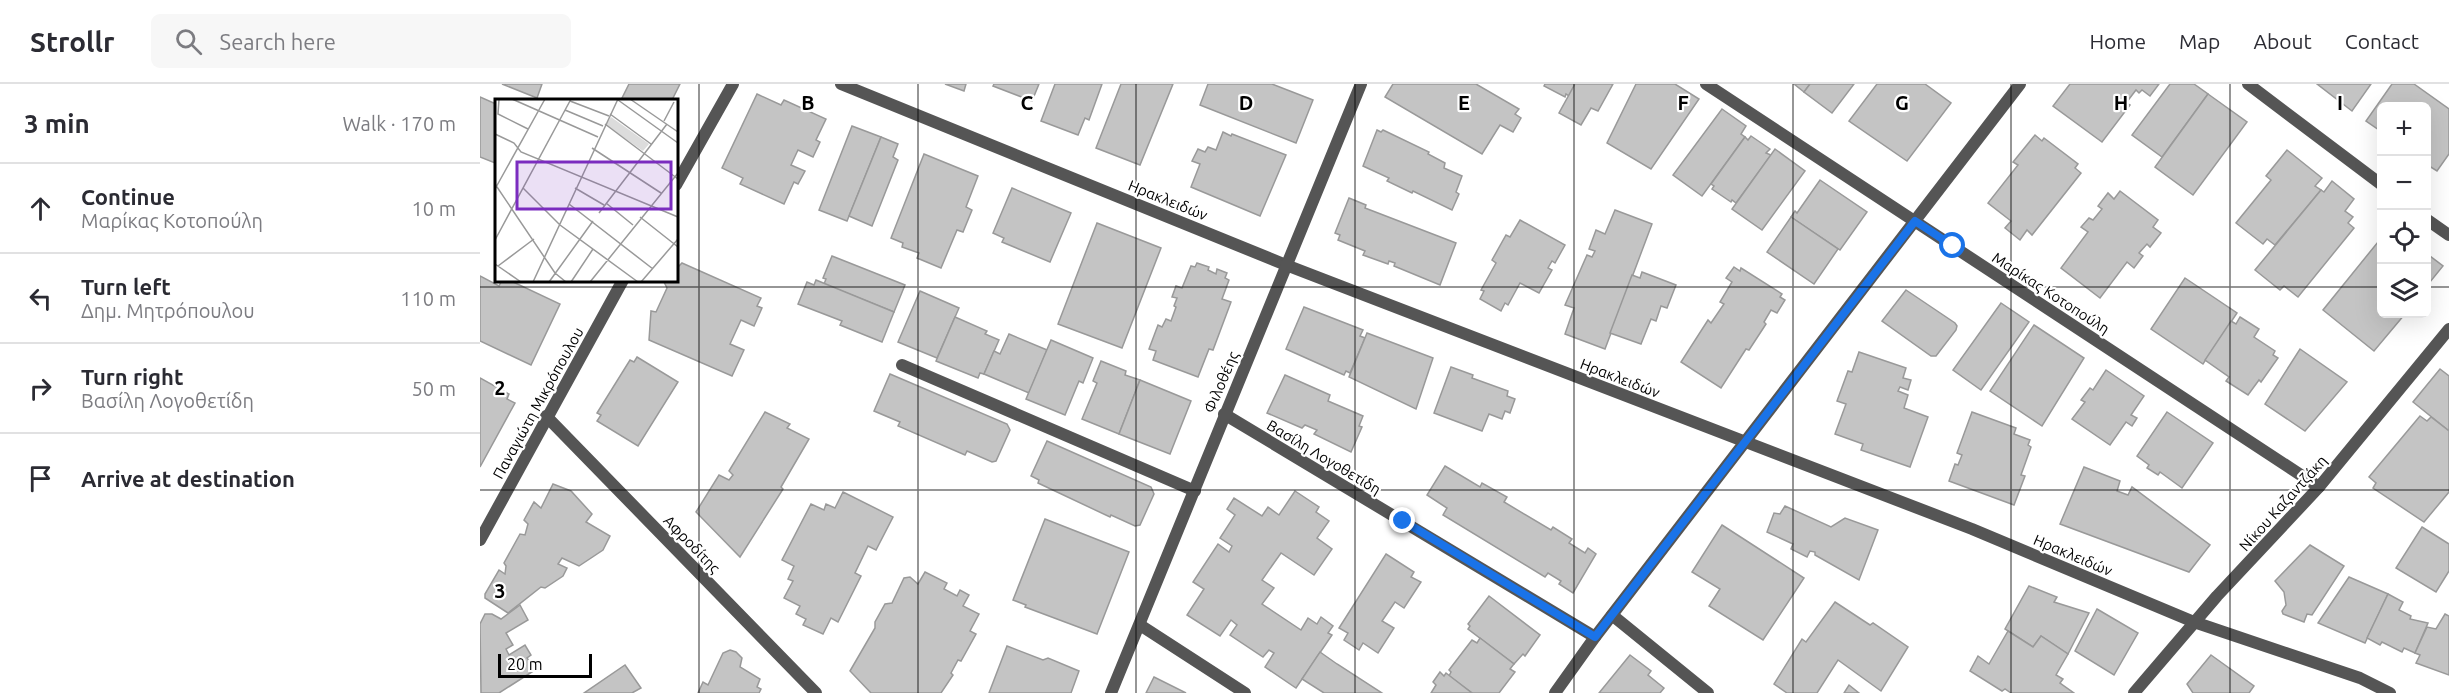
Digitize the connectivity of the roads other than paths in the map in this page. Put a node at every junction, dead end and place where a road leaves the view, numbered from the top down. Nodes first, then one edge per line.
1 (733, 84) edge
2 (841, 84) edge
3 (1361, 84) edge
4 (1706, 84) edge
5 (2020, 84) edge
6 (2248, 84) edge
7 (678, 181) edge
8 (2377, 181) edge
9 (1915, 221) junction
10 (2431, 222) edge
11 (2449, 236) edge
12 (1286, 265) junction
13 (622, 282) edge
14 (2449, 329) edge
15 (902, 365) dead end
16 (1224, 414) junction
17 (546, 416) junction
18 (1745, 442) junction
19 (2319, 487) junction
20 (1195, 491) junction
21 (480, 540) edge
22 (1612, 615) junction
23 (2194, 622) junction
24 (1140, 625) junction
25 (1595, 637) junction
26 (816, 693) edge
27 (1111, 693) edge
28 (1245, 693) edge
29 (1555, 693) edge
30 (1708, 693) edge
31 (2134, 693) edge
32 (2390, 693) edge

1 - 7 street
2 - 12 street, Ηρακλειδών
3 - 12 street, Φιλοθέης
4 - 9 street, Μαρίκας Κοτοπούλη
5 - 9 street
6 - 8 street
9 - 18 street
9 - 19 street, Μαρίκας Κοτοπούλη
10 - 11 street
12 - 16 street, Φιλοθέης
12 - 18 street, Ηρακλειδών
13 - 17 street, Παναγιώτη Μικρόπουλου
14 - 19 street, Νίκου Καζαντζάκη
15 - 20 street
16 - 20 street, Φιλοθέης
16 - 25 street, Βασίλη Λογοθετίδη
17 - 21 street, Παναγιώτη Μικρόπουλου
17 - 26 street, Αφροδίτης
18 - 22 street
18 - 23 street, Ηρακλειδών
19 - 23 street, Νίκου Καζαντζάκη
20 - 24 street, Φιλοθέης
22 - 25 street
22 - 30 street
23 - 31 street, Νίκου Καζαντζάκη
23 - 32 street, Ηρακλειδών
24 - 27 street, Φιλοθέης
24 - 28 street
25 - 29 street

